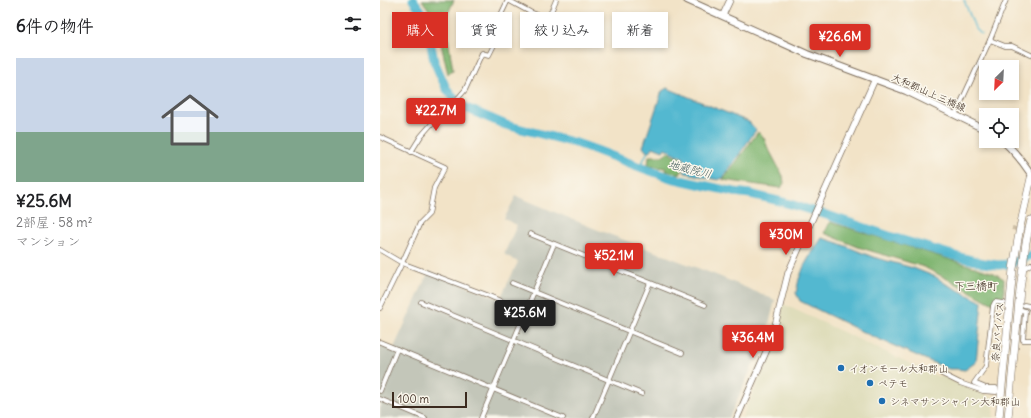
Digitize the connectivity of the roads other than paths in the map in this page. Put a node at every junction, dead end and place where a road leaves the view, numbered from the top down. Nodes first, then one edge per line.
1 (508, 0) edge
2 (556, 0) edge
3 (687, 0) edge
4 (730, 0) edge
5 (1006, 0) edge
6 (723, 15) junction
7 (990, 40) junction
8 (1031, 55) edge
9 (875, 79) junction
10 (955, 115) junction
11 (979, 127) edge
12 (380, 136) edge
13 (1011, 148) edge
14 (411, 152) junction
15 (1031, 174) edge
16 (1031, 178) edge
17 (1031, 220) edge
18 (530, 234) dead end
19 (554, 244) junction
20 (380, 250) edge
21 (402, 263) junction
22 (1031, 264) edge
23 (1022, 268) junction
24 (512, 283) dead end
25 (650, 283) junction
26 (533, 292) junction
27 (421, 302) dead end
28 (1004, 303) dead end
29 (704, 305) dead end
30 (1021, 307) junction
31 (380, 308) edge
32 (1031, 309) edge
33 (525, 312) junction
34 (630, 332) junction
35 (1031, 340) edge
36 (513, 341) junction
37 (380, 342) edge
38 (397, 349) junction
39 (682, 353) dead end
40 (942, 374) dead end
41 (609, 381) junction
42 (493, 389) junction
43 (380, 391) edge
44 (642, 394) dead end
45 (380, 399) edge
46 (425, 418) edge
47 (481, 418) edge
48 (563, 418) edge
49 (593, 418) edge
50 (736, 418) edge
51 (999, 418) edge
52 (1008, 418) edge

1 - 2 street
1 - 14 street
3 - 6 main road, 大和郡山上三橋線
4 - 6 street
5 - 7 street
6 - 9 main road, 大和郡山上三橋線
7 - 8 street
7 - 10 street
9 - 10 main road, 大和郡山上三橋線
9 - 50 street
10 - 11 main road, 大和郡山上三橋線
12 - 14 street
13 - 15 main road
14 - 21 street
16 - 51 highway, 奈良バイパス
17 - 23 highway, 奈良バイパス
18 - 19 street
19 - 25 street
19 - 26 street
20 - 21 street
21 - 31 street
21 - 33 street
22 - 23 street
23 - 30 highway, 奈良バイパス
24 - 26 street
25 - 29 street
25 - 34 street
26 - 33 street
26 - 34 street
27 - 36 street
28 - 40 street
30 - 32 street
30 - 35 street
30 - 52 highway, 奈良バイパス
33 - 36 street
34 - 39 street
34 - 41 street
36 - 41 street
36 - 42 street
37 - 38 street
38 - 42 street
38 - 43 street
41 - 44 street
41 - 49 street
42 - 47 street
42 - 48 street
45 - 46 street

